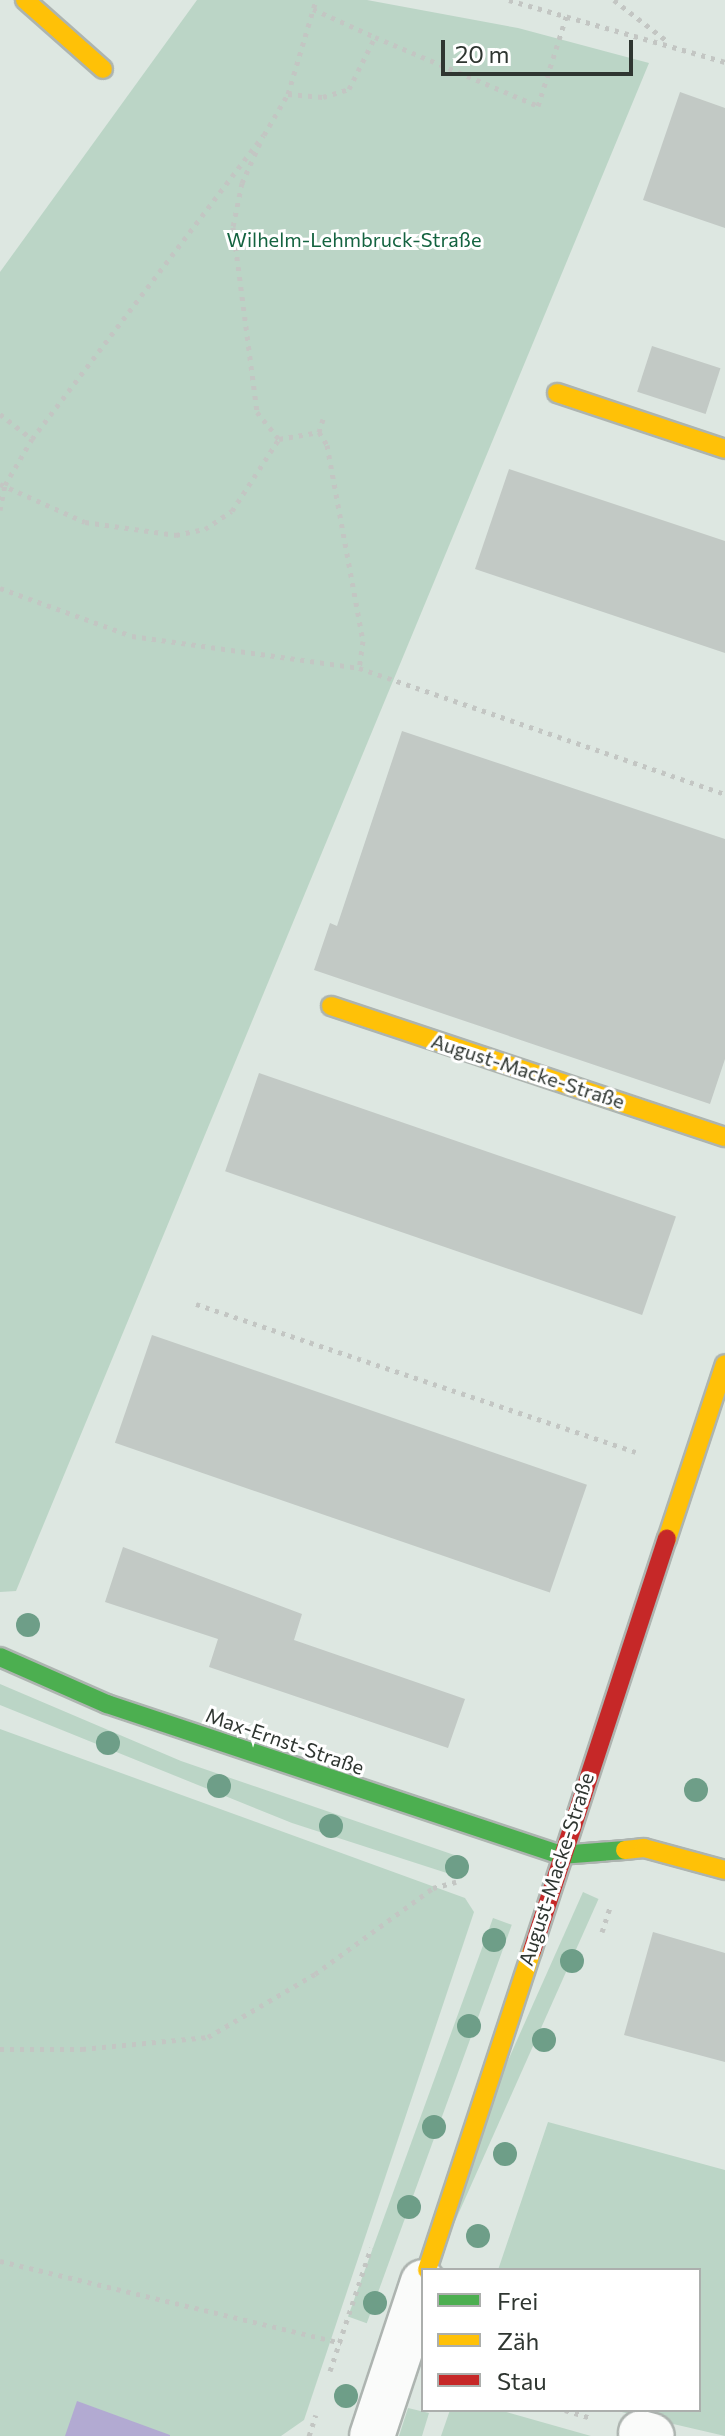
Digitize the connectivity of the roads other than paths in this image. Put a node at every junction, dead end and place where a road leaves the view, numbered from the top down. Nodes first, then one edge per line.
1 (25, 0) edge
2 (103, 69) dead end
3 (557, 393) dead end
4 (725, 449) edge
5 (331, 1006) dead end
6 (725, 1137) edge
7 (725, 1364) edge
8 (0, 1657) edge
9 (560, 1855) junction
10 (725, 1870) edge
11 (428, 2268) edge
12 (421, 2288) edge
13 (372, 2436) edge

1 - 2 street
3 - 4 street
5 - 6 street, August-Macke-Straße
7 - 9 street, August-Macke-Straße
8 - 9 street, Max-Ernst-Straße
9 - 10 street
9 - 11 street, August-Macke-Straße
12 - 13 street

